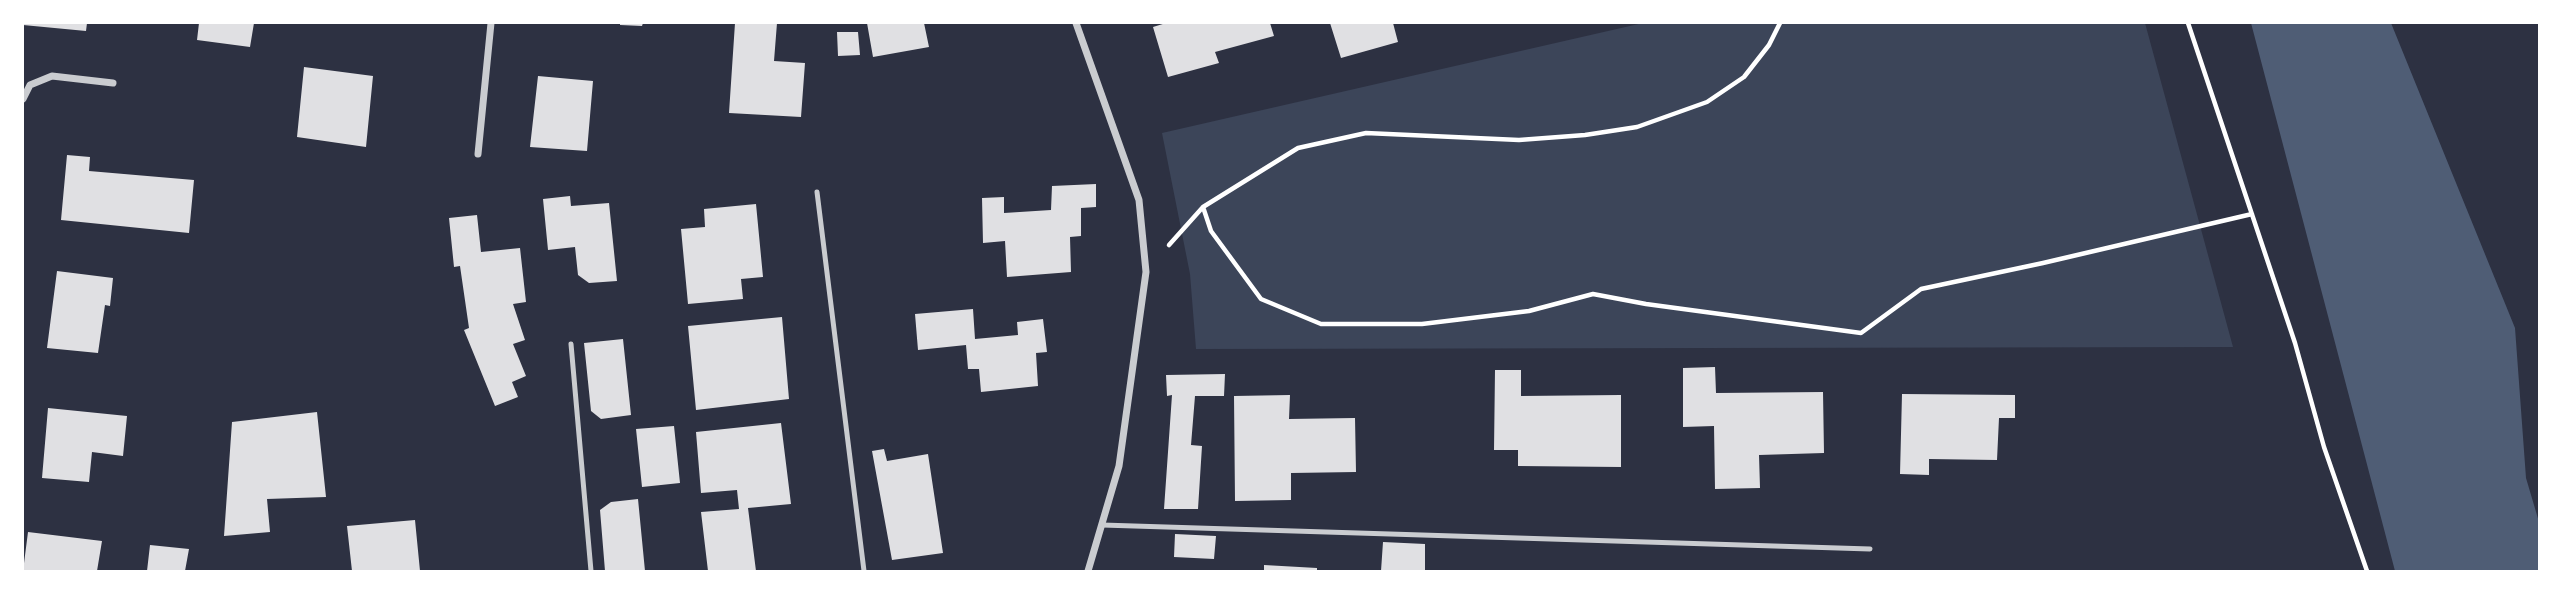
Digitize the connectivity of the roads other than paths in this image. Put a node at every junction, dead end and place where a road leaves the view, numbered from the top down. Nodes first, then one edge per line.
1 (491, 23) edge
2 (1076, 23) edge
3 (113, 83) dead end
4 (23, 99) edge
5 (478, 154) dead end
6 (817, 192) dead end
7 (571, 344) dead end
8 (1102, 525) junction
9 (1870, 549) dead end
10 (591, 571) edge
11 (864, 571) edge
12 (1088, 571) edge

1 - 5 street
2 - 8 street
3 - 4 street
6 - 11 lane
7 - 10 lane
8 - 9 lane
8 - 12 street

